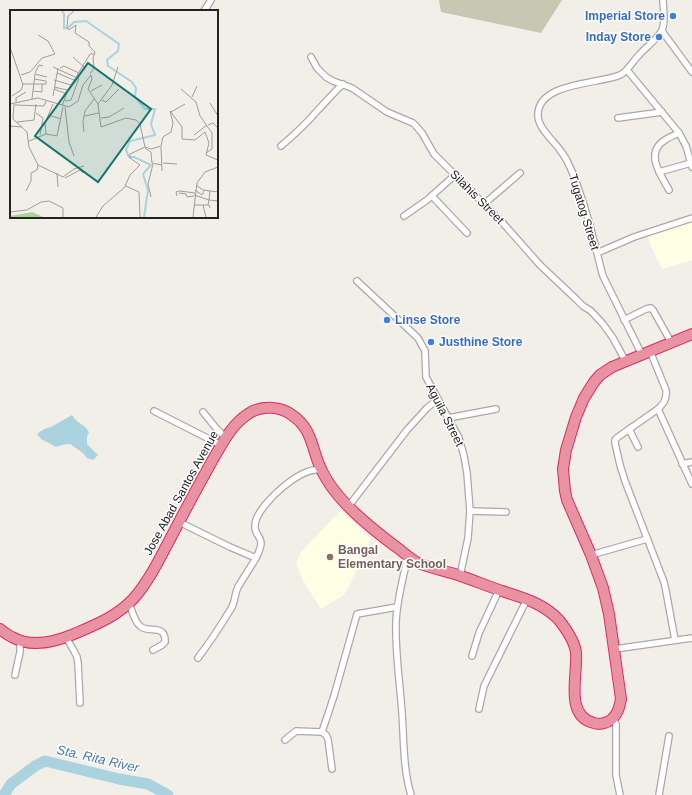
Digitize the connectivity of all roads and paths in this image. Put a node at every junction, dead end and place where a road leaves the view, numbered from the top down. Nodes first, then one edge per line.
1 (211, 0) edge
2 (663, 0) edge
3 (205, 10) edge
4 (662, 31) junction
5 (311, 57) dead end
6 (627, 70) junction
7 (692, 72) edge
8 (343, 84) junction
9 (662, 112) junction
10 (618, 118) dead end
11 (679, 133) junction
12 (282, 146) dead end
13 (692, 165) edge
14 (659, 172) junction
15 (520, 173) dead end
16 (455, 175) junction
17 (669, 190) dead end
18 (432, 196) junction
19 (484, 204) junction
20 (404, 216) dead end
21 (692, 218) edge
22 (467, 233) dead end
23 (597, 253) junction
24 (357, 281) dead end
25 (624, 320) junction
26 (692, 334) edge
27 (671, 342) junction
28 (646, 353) junction
29 (626, 362) junction
30 (437, 400) junction
31 (658, 409) junction
32 (496, 410) dead end
33 (154, 411) dead end
34 (203, 412) dead end
35 (448, 418) junction
36 (629, 429) junction
37 (224, 441) junction
38 (638, 447) dead end
39 (692, 462) edge
40 (682, 464) junction
41 (321, 470) junction
42 (692, 484) edge
43 (348, 507) junction
44 (470, 511) junction
45 (506, 512) dead end
46 (179, 522) junction
47 (647, 539) junction
48 (591, 555) junction
49 (408, 556) junction
50 (256, 558) junction
51 (460, 576) junction
52 (499, 590) junction
53 (527, 599) junction
54 (129, 603) junction
55 (397, 607) junction
56 (0, 629) edge
57 (66, 637) junction
58 (692, 638) edge
59 (675, 640) junction
60 (20, 641) junction
61 (614, 649) junction
62 (153, 650) dead end
63 (472, 656) dead end
64 (198, 658) dead end
65 (15, 675) dead end
66 (80, 703) dead end
67 (479, 709) dead end
68 (613, 718) junction
69 (322, 732) junction
70 (669, 736) dead end
71 (285, 740) dead end
72 (332, 769) dead end
73 (411, 795) edge
74 (620, 795) edge
75 (659, 795) edge

1 - 3 street
2 - 4 street
4 - 6 street, Tugatog Street
4 - 7 street
5 - 8 street, Silahis Street
6 - 9 street
6 - 23 street, Tugatog Street
8 - 12 street
8 - 16 street, Silahis Street
9 - 10 street
9 - 11 street
11 - 13 street
11 - 14 street
13 - 14 street
14 - 17 street
15 - 19 street
16 - 18 street
16 - 19 street, Silahis Street
18 - 20 street
18 - 22 street
19 - 29 street, Silahis Street
21 - 23 street
23 - 25 street, Tugatog Street
24 - 30 street, Aguila Street
25 - 27 street
25 - 28 street, Tugatog Street
26 - 27 highway
27 - 28 highway
28 - 29 highway
28 - 31 street, Tugatog Street
29 - 48 highway
30 - 35 street, Aguila Street
30 - 43 street
31 - 36 street
31 - 40 street
32 - 35 street
33 - 37 street
34 - 37 street
35 - 44 street, Aguila Street
36 - 38 street
36 - 47 street
37 - 41 highway, Jose Abad Santos Avenue
37 - 46 highway, Jose Abad Santos Avenue
39 - 40 street
40 - 42 street
41 - 43 highway, Jose Abad Santos Avenue
41 - 50 street
43 - 49 highway, Jose Abad Santos Avenue
44 - 45 street
44 - 51 street, Aguila Street
46 - 50 street
46 - 54 highway, Jose Abad Santos Avenue
47 - 48 street
47 - 59 street
48 - 61 highway
49 - 51 highway, Jose Abad Santos Avenue
49 - 55 street
50 - 64 street
51 - 52 highway, Jose Abad Santos Avenue
52 - 53 highway, Jose Abad Santos Avenue
52 - 63 street
53 - 67 street
53 - 68 highway, Jose Abad Santos Avenue
54 - 57 highway, Jose Abad Santos Avenue
54 - 62 street
55 - 69 street
55 - 73 street
56 - 60 highway, Jose Abad Santos Avenue
57 - 60 highway, Jose Abad Santos Avenue
57 - 66 street
58 - 59 street
59 - 61 street
60 - 65 street
61 - 68 highway
68 - 74 street
69 - 71 street
69 - 72 street
70 - 75 street

